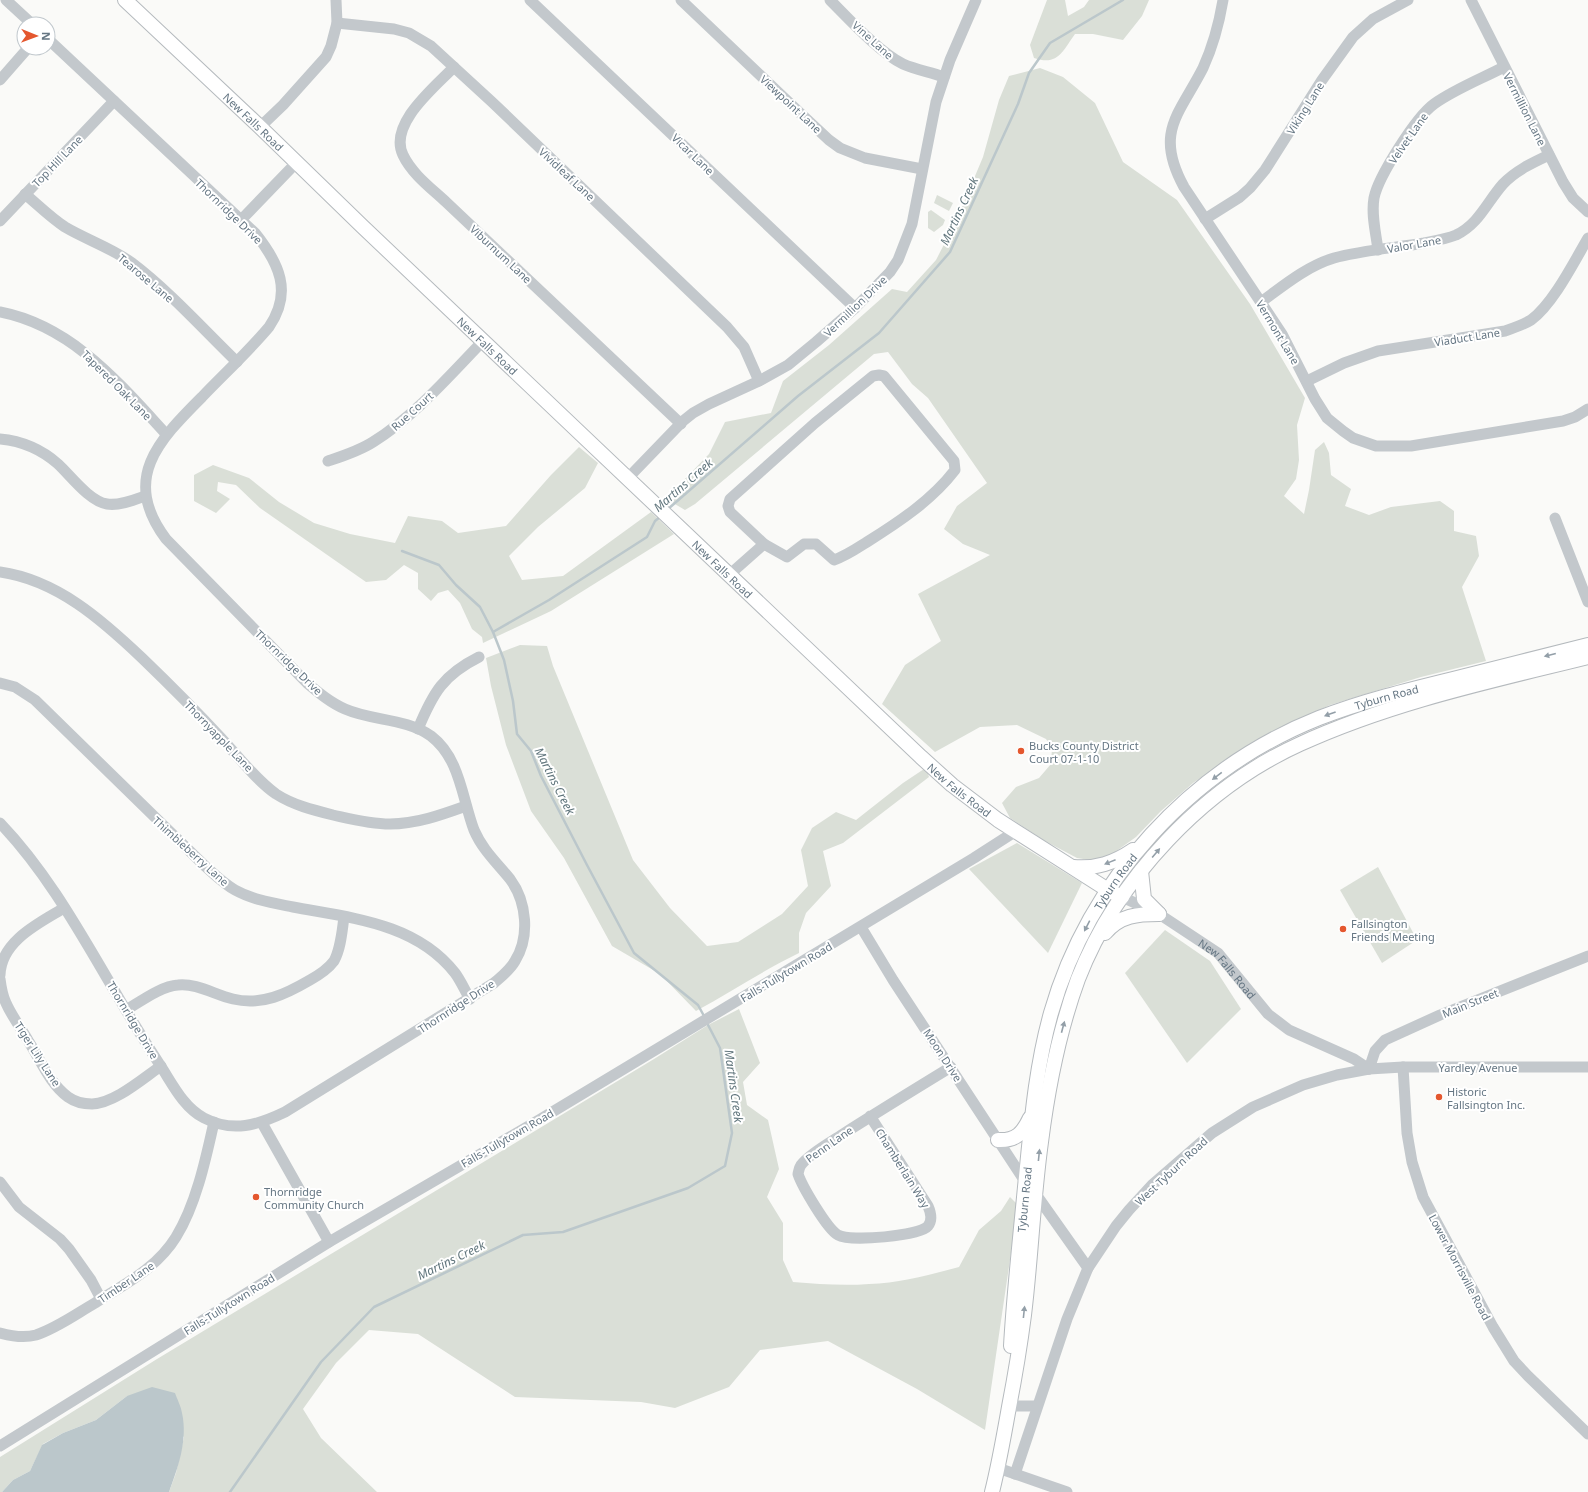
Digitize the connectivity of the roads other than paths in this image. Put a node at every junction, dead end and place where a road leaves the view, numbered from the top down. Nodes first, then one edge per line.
1 (6, 0) edge
2 (125, 0) edge
3 (336, 0) edge
4 (530, 0) edge
5 (681, 0) edge
6 (830, 0) edge
7 (976, 0) edge
8 (1223, 0) edge
9 (1408, 0) edge
10 (1471, 0) edge
11 (23, 16) edge
12 (337, 23) junction
13 (56, 47) edge
14 (21, 56) edge
15 (454, 67) junction
16 (1504, 67) junction
17 (944, 77) junction
18 (0, 80) edge
19 (114, 101) junction
20 (260, 127) junction
21 (1549, 155) junction
22 (297, 162) junction
23 (922, 169) junction
24 (26, 194) junction
25 (1588, 212) edge
26 (0, 220) edge
27 (241, 220) junction
28 (1205, 220) junction
29 (1588, 238) edge
30 (1378, 250) junction
31 (1261, 302) junction
32 (855, 308) junction
33 (0, 312) edge
34 (483, 341) junction
35 (237, 362) junction
36 (759, 381) junction
37 (1306, 381) junction
38 (1588, 409) edge
39 (680, 424) junction
40 (166, 434) junction
41 (0, 438) edge
42 (328, 461) dead end
43 (628, 478) junction
44 (146, 496) junction
45 (1555, 518) dead end
46 (764, 544) junction
47 (0, 572) edge
48 (729, 575) junction
49 (1588, 602) edge
50 (1588, 645) edge
51 (479, 657) dead end
52 (1588, 657) edge
53 (0, 683) edge
54 (418, 729) junction
55 (466, 806) junction
56 (0, 823) edge
57 (1016, 831) junction
58 (1144, 843) junction
59 (1072, 867) junction
60 (1141, 871) junction
61 (1108, 890) junction
62 (1122, 897) junction
63 (64, 908) junction
64 (1159, 914) junction
65 (344, 917) junction
66 (861, 927) junction
67 (1090, 952) junction
68 (1588, 956) edge
69 (0, 974) edge
70 (0, 979) edge
71 (470, 999) junction
72 (126, 1010) junction
73 (161, 1066) junction
74 (951, 1067) junction
75 (1403, 1067) junction
76 (1588, 1067) edge
77 (1369, 1070) junction
78 (870, 1116) junction
79 (1032, 1116) junction
80 (214, 1122) junction
81 (262, 1123) junction
82 (998, 1140) junction
83 (0, 1182) edge
84 (1026, 1183) junction
85 (1035, 1193) junction
86 (931, 1222) joint
87 (329, 1242) junction
88 (1088, 1268) junction
89 (101, 1299) junction
90 (0, 1334) edge
91 (1009, 1406) junction
92 (1037, 1406) junction
93 (1588, 1434) edge
94 (0, 1446) edge
95 (998, 1468) junction
96 (1015, 1474) junction
97 (992, 1492) edge
98 (1067, 1492) edge

1 - 11 street
2 - 20 main road, New Falls Road
3 - 12 street
4 - 32 street, Vicar Lane
5 - 23 street, Viewpoint Lane
6 - 17 street, Vine Lane
7 - 17 street, Vermillion Drive
8 - 28 street, Vermont Lane
9 - 28 street, Viking Lane
10 - 16 street, Vermillion Lane
12 - 15 street, Vividleaf Lane
12 - 20 street
13 - 19 street, Thornridge Drive
14 - 18 street
15 - 36 street, Vividleaf Lane
15 - 39 street, Viburnum Lane
16 - 21 street, Vermillion Lane
16 - 30 street, Velvet Lane
17 - 23 street, Vermillion Drive
19 - 24 street, Top Hill Lane
19 - 27 street, Thornridge Drive
20 - 22 main road, New Falls Road
21 - 25 street, Vermillion Lane
21 - 30 street, Valor Lane
22 - 27 street
22 - 34 main road, New Falls Road
23 - 32 street, Vermillion Drive
24 - 26 street, Top Hill Lane
24 - 35 street, Tearose Lane
27 - 35 street, Thornridge Drive
28 - 31 street, Vermont Lane
29 - 37 street, Viaduct Lane
30 - 31 street, Valor Lane
31 - 37 street, Vermont Lane
32 - 36 street, Vermillion Drive
33 - 40 street, Tapered Oak Lane
34 - 42 street, Rue Court
34 - 43 main road, New Falls Road
35 - 40 street, Thornridge Drive
36 - 39 street, Vermillion Drive
37 - 38 street, Vermont Lane
39 - 43 street, Vermillion Drive
40 - 44 street, Thornridge Drive
41 - 44 street
43 - 48 main road, New Falls Road
44 - 54 street, Thornridge Drive
45 - 49 street
46 - 46 street
46 - 48 street
47 - 55 street, Thornyapple Lane
48 - 57 main road, New Falls Road
50 -> 58 main road, Tyburn Road
51 - 54 street
60 -> 52 main road, Tyburn Road
53 - 65 street, Thimbleberry Lane
54 - 55 street, Thornridge Drive
55 - 71 street, Thornridge Drive
56 - 63 street, Thornridge Drive
57 - 59 main road, New Falls Road
57 - 66 street, Falls-Tullytown Road
58 -> 59 main road
58 - 61 main road, Tyburn Road
59 - 61 main road, New Falls Road
60 - 62 main road, Tyburn Road
60 - 64 main road
61 - 62 main road, New Falls Road
61 -> 79 main road, Tyburn Road
62 - 64 street, New Falls Road
62 - 67 main road, Tyburn Road
63 - 69 street
63 - 72 street, Thornridge Drive
64 - 67 main road
64 - 77 street, New Falls Road
65 - 71 street, Thimbleberry Lane
65 - 72 street
66 - 74 street, Moon Drive
66 - 87 street, Falls-Tullytown Road
85 -> 67 main road, Tyburn Road
68 - 77 street, Main Street
70 - 73 street, Tiger Lily Lane
71 - 81 street, Thornridge Drive
72 - 73 street, Thornridge Drive
73 - 80 street, Thornridge Drive
74 - 78 street, Penn Lane
74 - 82 street, Moon Drive
75 - 76 street, Yardley Avenue
75 - 77 street, Yardley Avenue
75 - 93 street, Lower Morrisville Road
77 - 88 street, West Tyburn Road
78 - 86 street, Chamberlain Way
78 - 86 street, Penn Lane
79 - 82 main road
79 - 84 main road, Tyburn Road
80 - 81 street, Thornridge Drive
80 - 89 street, Timber Lane
81 - 87 street
82 - 84 street, Moon Drive
83 - 89 street
84 - 91 main road, Tyburn Road
85 - 88 street
91 -> 85 main road, Tyburn Road
87 - 94 street, Falls-Tullytown Road
88 - 92 street, West Tyburn Road
89 - 90 street, Timber Lane
91 - 92 street
91 - 95 main road, Tyburn Road
92 - 96 street, West Tyburn Road
95 - 96 street
95 - 97 main road, Tyburn Road
96 - 98 street

